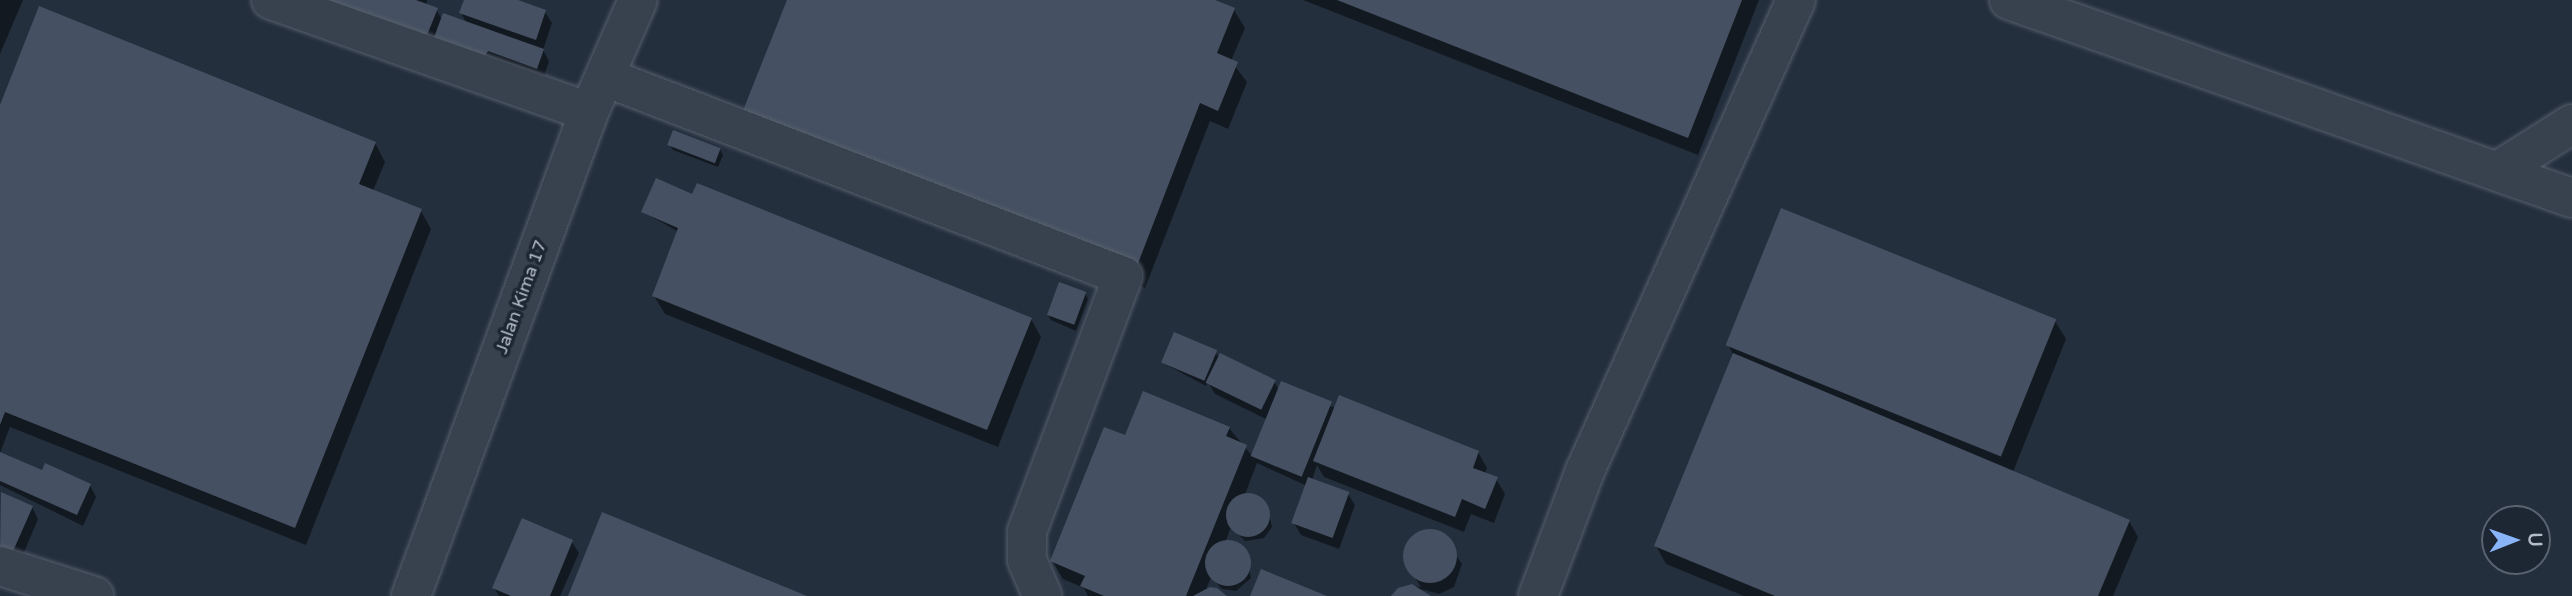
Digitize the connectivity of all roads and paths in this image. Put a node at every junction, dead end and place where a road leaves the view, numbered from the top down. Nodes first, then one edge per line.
1 (271, 0) edge
2 (638, 0) edge
3 (1796, 0) edge
4 (2009, 0) edge
5 (605, 77) junction
6 (589, 112) junction
7 (2572, 124) edge
8 (2498, 170) junction
9 (2572, 198) edge
10 (0, 566) edge
11 (94, 596) edge
12 (411, 596) edge
13 (1042, 596) edge
14 (1538, 596) edge

1 - 6 street
2 - 5 street, Jalan Kima 17
3 - 14 street
4 - 8 street
5 - 6 street, Jalan Kima 17
5 - 13 street
6 - 12 street, Jalan Kima 17
7 - 8 street
8 - 9 street
10 - 11 street

